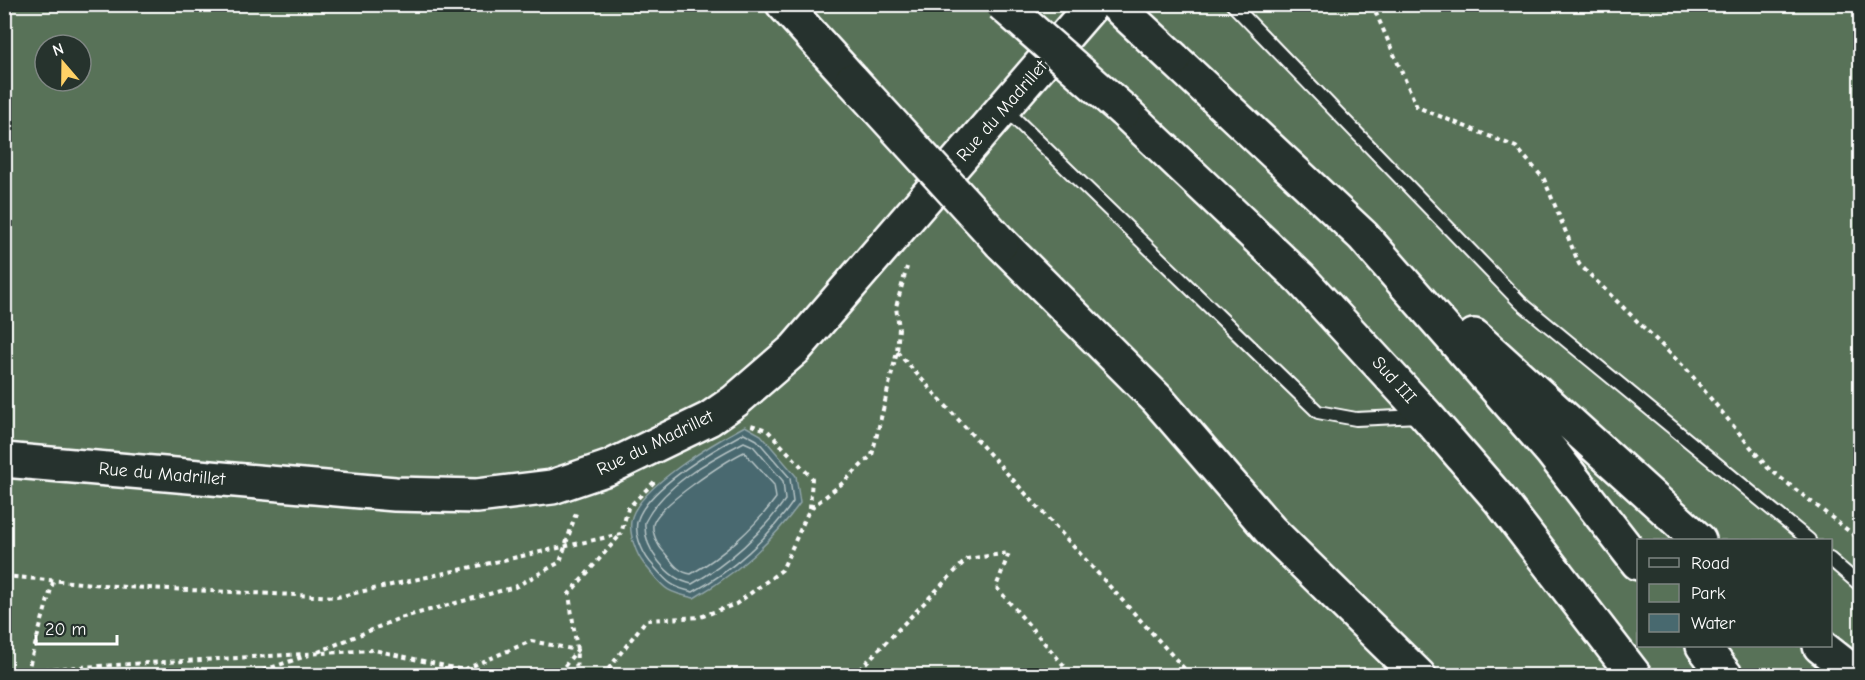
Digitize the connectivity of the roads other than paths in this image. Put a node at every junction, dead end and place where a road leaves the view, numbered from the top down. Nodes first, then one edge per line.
1 (783, 4) edge
2 (1002, 4) edge
3 (1093, 4) edge
4 (1115, 4) edge
5 (1232, 4) edge
6 (1004, 108) junction
7 (1363, 236) junction
8 (1426, 415) junction
9 (4, 460) edge
10 (1698, 539) edge
11 (1808, 539) edge
12 (1832, 561) edge
13 (1637, 562) edge
14 (1860, 585) edge
15 (1705, 647) edge
16 (1823, 647) edge
17 (1419, 675) edge
18 (1635, 675) edge
19 (1726, 675) edge
20 (1858, 675) edge

1 - 17 main road, bridge
2 - 8 main road, Sud III, bridge
3 - 6 main road, Rue du Madrillet
4 - 7 main road, bridge
5 - 11 lane
6 - 8 lane
6 - 9 main road, Rue du Madrillet
7 - 10 main road
7 - 13 main road
8 - 18 main road, Sud III
12 - 14 lane
15 - 19 main road
16 - 20 main road

